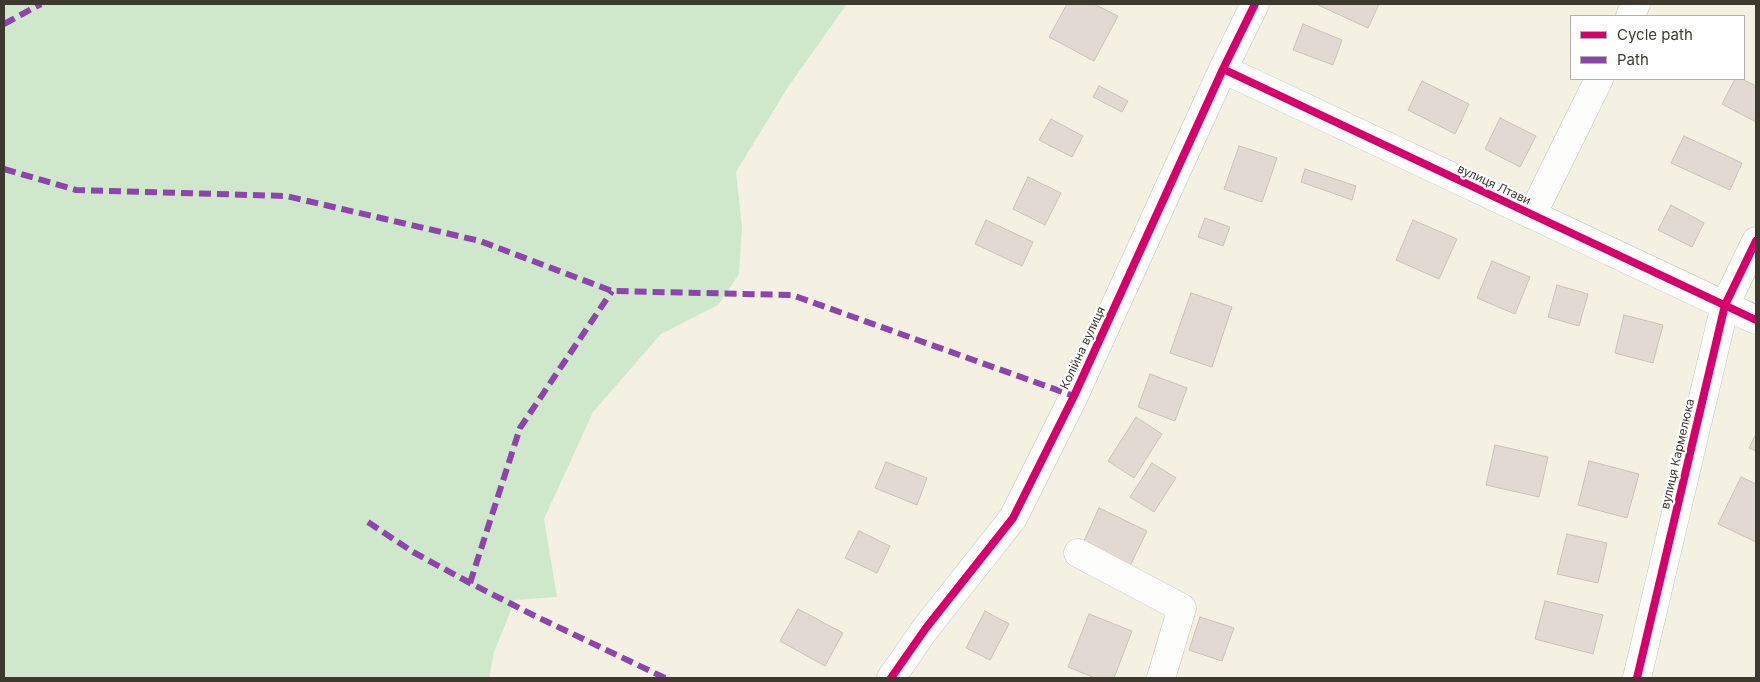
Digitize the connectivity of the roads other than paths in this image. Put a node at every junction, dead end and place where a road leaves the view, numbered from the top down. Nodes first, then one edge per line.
1 (1254, 4) edge
2 (1223, 70) junction
3 (1599, 80) edge
4 (1532, 215) junction
5 (1756, 241) edge
6 (1725, 304) junction
7 (1756, 320) edge
8 (1078, 553) dead end
9 (891, 678) edge
10 (1161, 678) edge
11 (1637, 678) edge

1 - 2 street, Колійна вулиця
2 - 4 street, вулиця Лтави
2 - 9 street, Колійна вулиця
3 - 4 street
4 - 6 street, вулиця Лтави
5 - 6 street, вулиця Кармелюка
6 - 7 street, вулиця Лтави
6 - 11 street, вулиця Кармелюка
8 - 10 street

